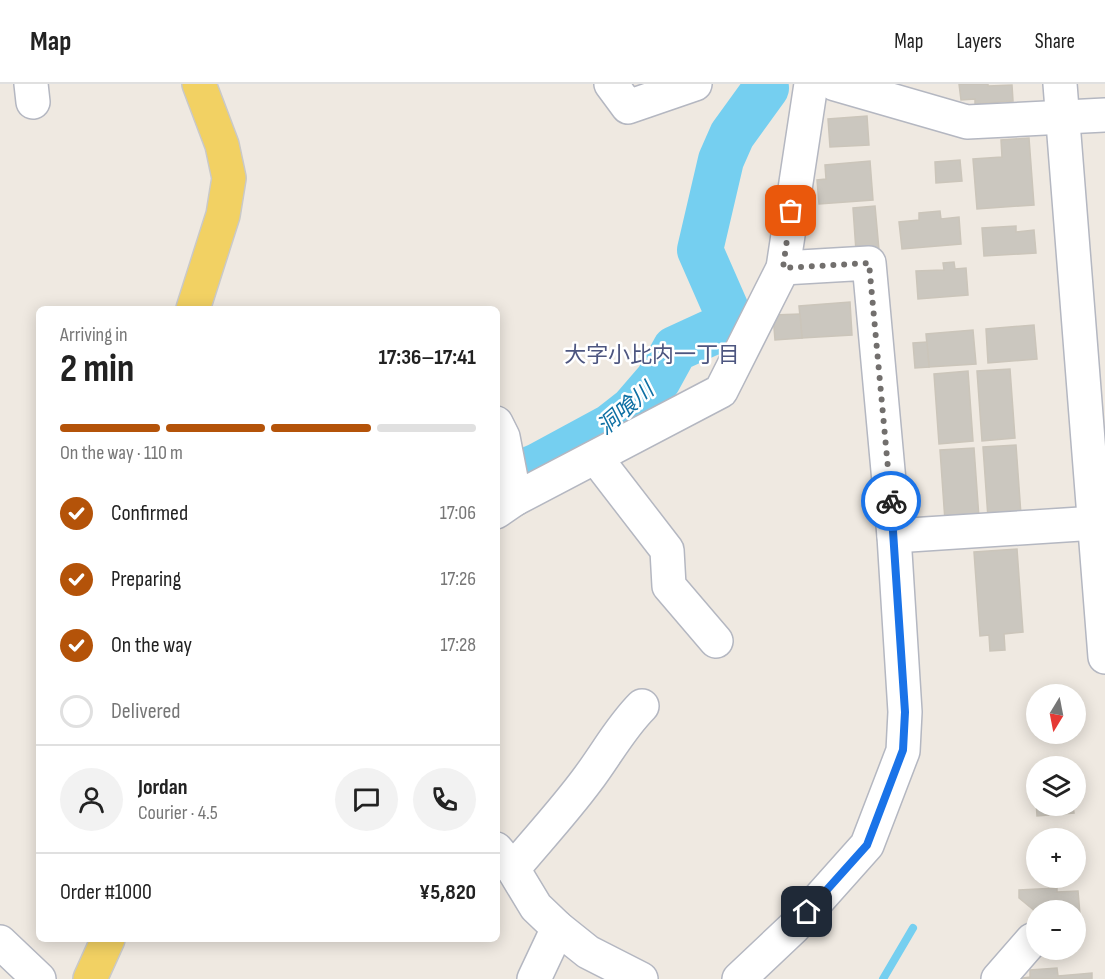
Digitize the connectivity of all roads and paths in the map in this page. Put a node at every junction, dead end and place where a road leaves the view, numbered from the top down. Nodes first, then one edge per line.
1 (199, 84) edge
2 (610, 84) edge
3 (811, 84) edge
4 (834, 84) edge
5 (1060, 84) edge
6 (684, 86) edge
7 (1105, 115) edge
8 (1062, 118) junction
9 (783, 268) junction
10 (194, 306) edge
11 (500, 431) edge
12 (596, 458) junction
13 (508, 491) edge
14 (1096, 523) junction
15 (894, 536) junction
16 (716, 641) dead end
17 (1105, 654) edge
18 (642, 706) dead end
19 (505, 859) edge
20 (558, 928) junction
21 (0, 942) edge
22 (107, 942) edge
23 (1026, 947) edge
24 (39, 979) edge
25 (90, 979) edge
26 (534, 979) edge
27 (641, 979) edge
28 (739, 979) edge
29 (999, 979) edge

1 - 10 main road
2 - 6 street
3 - 9 street
4 - 8 street
5 - 8 street
7 - 8 street
8 - 14 street
9 - 12 street
9 - 15 street
11 - 13 street
12 - 13 street
12 - 16 street
14 - 15 street
14 - 17 street
15 - 28 street
18 - 19 street
19 - 20 street
20 - 26 street
20 - 27 street
21 - 24 street
22 - 25 main road
23 - 29 street

